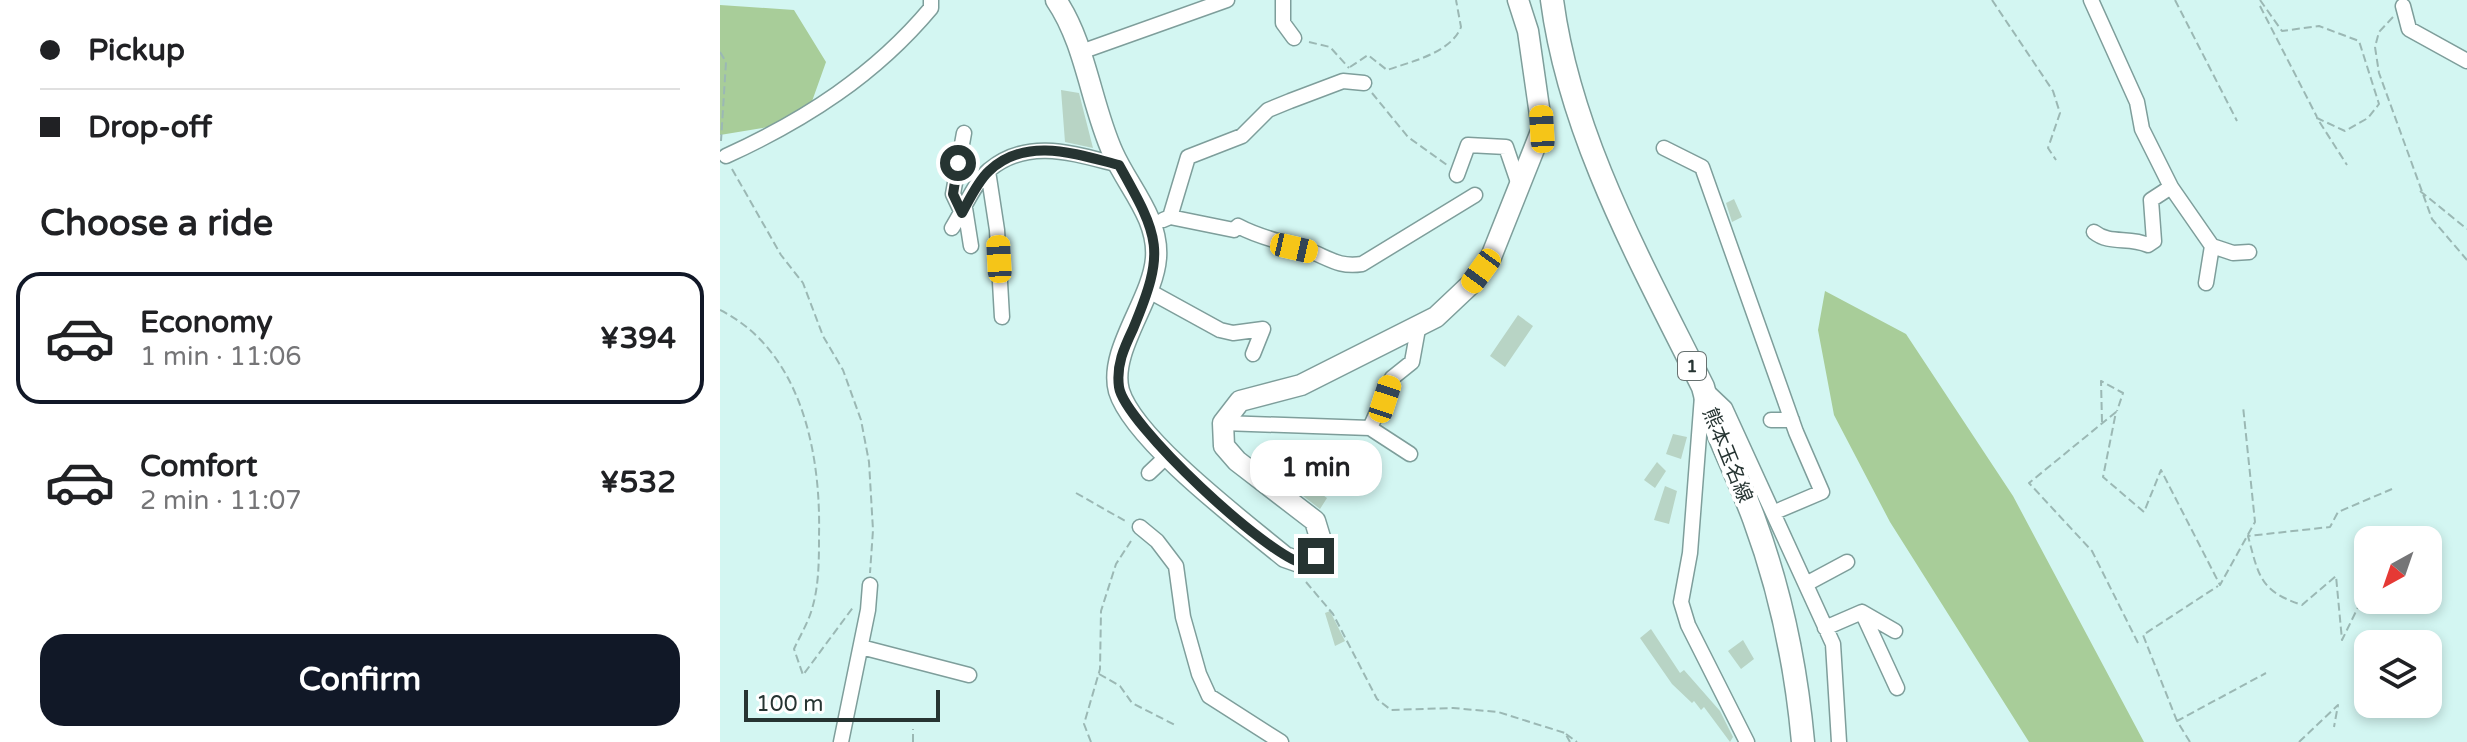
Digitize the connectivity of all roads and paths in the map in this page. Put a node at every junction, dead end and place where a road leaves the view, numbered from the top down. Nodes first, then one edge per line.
1 (931, 0) edge
2 (1056, 0) edge
3 (1227, 0) edge
4 (1283, 0) edge
5 (1456, 0) edge
6 (1518, 0) edge
7 (1552, 0) edge
8 (1992, 0) edge
9 (2091, 0) edge
10 (2175, 0) edge
11 (2260, 1) edge
12 (2403, 6) joint
13 (1294, 38) joint
14 (720, 52) edge
15 (1078, 53) junction
16 (2467, 61) edge
17 (1349, 68) junction
18 (1364, 83) junction
19 (2317, 118) junction
20 (2237, 121) dead end
21 (964, 133) dead end
22 (1664, 148) dead end
23 (726, 156) junction
24 (2056, 160) dead end
25 (1119, 165) junction
26 (2347, 165) dead end
27 (988, 171) junction
28 (1457, 175) joint
29 (2171, 187) junction
30 (1520, 188) junction
31 (2419, 190) junction
32 (1475, 195) dead end
33 (963, 211) junction
34 (1161, 220) junction
35 (952, 228) dead end
36 (2467, 229) edge
37 (2094, 232) dead end
38 (971, 246) dead end
39 (2212, 246) junction
40 (2249, 252) dead end
41 (2467, 260) edge
42 (2206, 283) dead end
43 (1149, 291) junction
44 (720, 310) edge
45 (1002, 317) dead end
46 (1418, 329) junction
47 (1253, 354) dead end
48 (1703, 387) junction
49 (2243, 406) dead end
50 (2116, 412) junction
51 (1771, 420) dead end
52 (1792, 420) junction
53 (1223, 423) junction
54 (2102, 424) junction
55 (1370, 428) junction
56 (1410, 454) dead end
57 (1167, 456) junction
58 (1149, 473) dead end
59 (2392, 489) dead end
60 (1076, 493) dead end
61 (1775, 512) junction
62 (1140, 527) junction
63 (2248, 536) junction
64 (1285, 557) junction
65 (1847, 562) dead end
66 (1806, 584) junction
67 (870, 585) junction
68 (2220, 585) junction
69 (1862, 612) junction
70 (2355, 614) edge
71 (1825, 628) junction
72 (1895, 631) dead end
73 (2138, 643) dead end
74 (861, 647) junction
75 (2266, 673) dead end
76 (1098, 674) junction
77 (969, 675) dead end
78 (1897, 688) dead end
79 (2177, 721) junction
80 (1175, 725) dead end
81 (2334, 727) dead end
82 (913, 729) dead end
83 (1565, 733) junction
84 (841, 742) edge
85 (913, 742) edge
86 (1091, 742) edge
87 (1281, 742) edge
88 (1570, 742) edge
89 (1577, 742) edge
90 (1747, 742) edge
91 (1803, 742) edge
92 (1839, 742) edge
93 (2190, 742) edge
94 (2299, 742) edge

1 - 23 street
2 - 15 street
3 - 15 street
4 - 13 street
5 - 17 path
6 - 30 street
7 - 48 main road, 熊本玉名線 / 1
8 - 24 path
9 - 29 street
10 - 20 path
11 - 19 path
11 - 19 path
12 - 16 street
12 - 31 path
13 - 17 path
14 - 23 path
15 - 25 street
17 - 18 path
18 - 28 path
18 - 34 street
19 - 26 path
21 - 33 street
22 - 52 street
23 - 67 path
25 - 27 street
25 - 34 street
27 - 33 street
27 - 45 street
28 - 30 street
29 - 37 street
29 - 39 street
30 - 46 street
31 - 36 path
31 - 41 path
32 - 34 street
33 - 35 street
33 - 38 street
34 - 43 street
39 - 40 street
39 - 42 street
43 - 47 street
43 - 57 street
44 - 67 path
46 - 53 street
46 - 55 street
48 - 61 street
48 - 90 street
48 - 91 main road, 熊本玉名線 / 1
49 - 63 path
50 - 54 path
50 - 54 path
50 - 68 path
51 - 52 street
52 - 61 street
53 - 55 street
53 - 64 street
54 - 73 path
55 - 56 street
57 - 58 street
57 - 64 street
59 - 63 path
60 - 62 path
61 - 66 street
62 - 76 path
62 - 87 street
63 - 68 path
63 - 70 path
64 - 83 path
65 - 66 street
66 - 71 street
67 - 74 street
68 - 79 path
69 - 71 street
69 - 72 street
69 - 78 street
71 - 92 street
74 - 77 street
74 - 84 street
75 - 79 path
76 - 80 path
76 - 86 path
79 - 93 path
81 - 94 path
82 - 85 path
83 - 88 path
83 - 89 path

